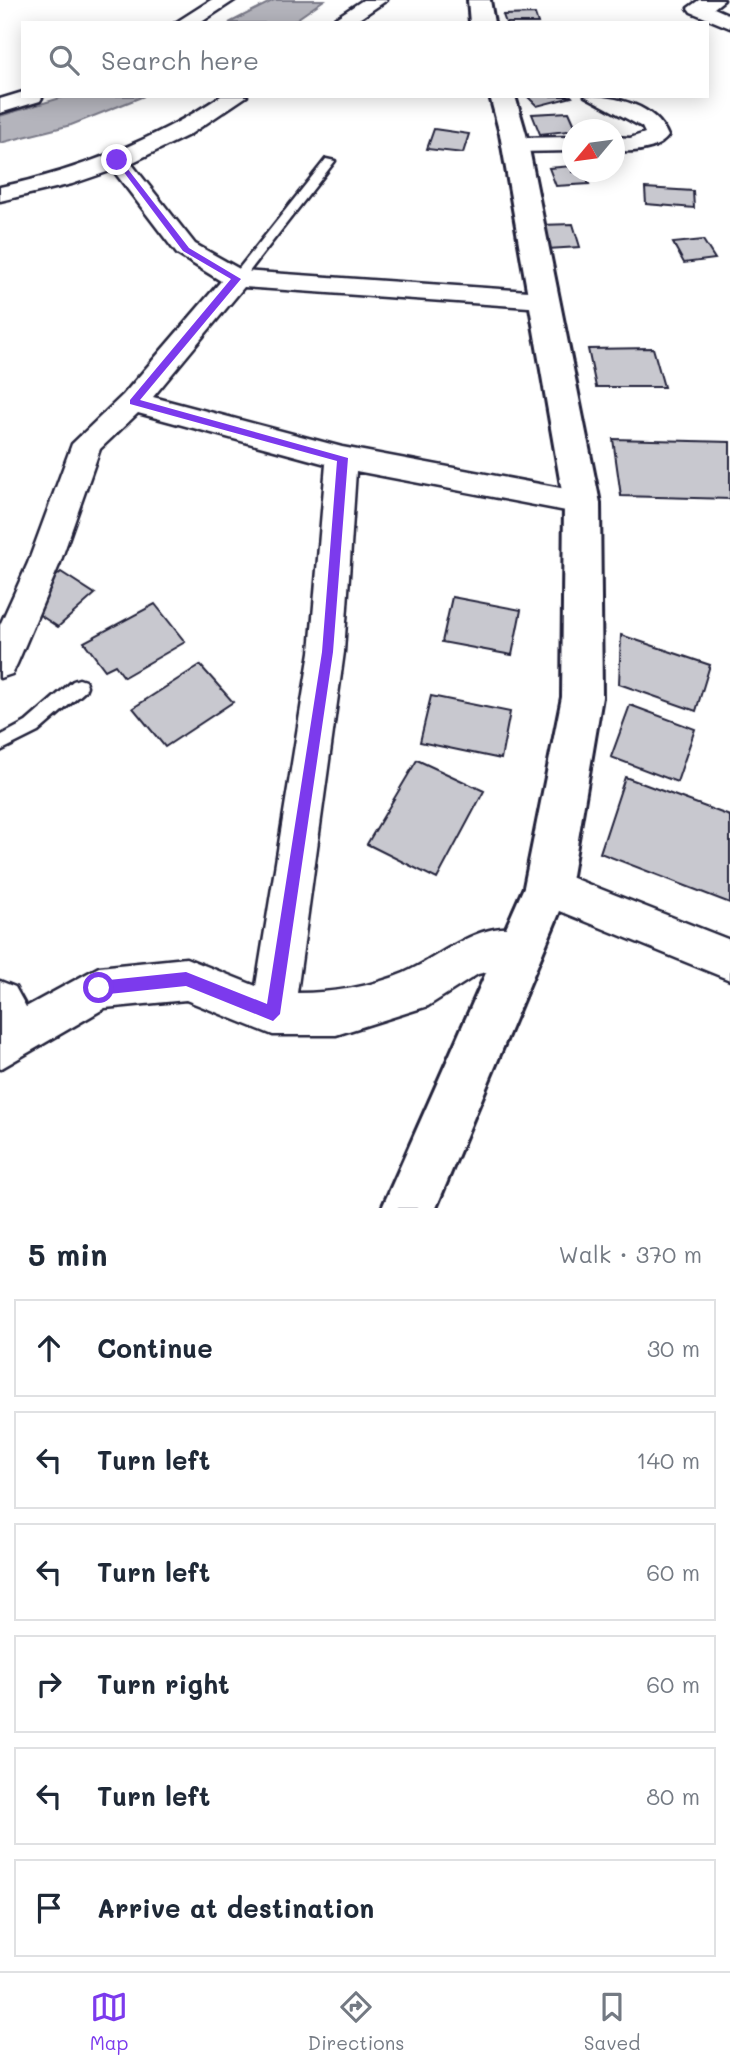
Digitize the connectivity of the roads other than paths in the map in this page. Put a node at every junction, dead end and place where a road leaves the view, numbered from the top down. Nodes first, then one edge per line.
1 (191, 0) edge
2 (225, 0) edge
3 (377, 0) edge
4 (479, 0) edge
5 (714, 0) edge
6 (175, 20) edge
7 (341, 21) edge
8 (482, 21) edge
9 (730, 22) edge
10 (21, 90) edge
11 (0, 97) edge
12 (26, 98) edge
13 (233, 98) edge
14 (503, 98) edge
15 (600, 98) edge
16 (0, 106) edge
17 (562, 144) edge
18 (515, 145) junction
19 (625, 145) edge
20 (117, 160) junction
21 (330, 161) dead end
22 (0, 194) edge
23 (237, 279) junction
24 (543, 300) junction
25 (133, 402) junction
26 (342, 458) junction
27 (582, 503) junction
28 (0, 664) edge
29 (79, 686) dead end
30 (0, 744) edge
31 (547, 887) junction
32 (519, 947) junction
33 (730, 960) edge
34 (273, 1014) junction
35 (6, 1028) edge
36 (409, 1208) edge

1 - 6 street
2 - 6 street
3 - 7 street
4 - 8 main road
5 - 9 street
10 - 11 street
12 - 16 street
13 - 20 street
14 - 18 main road
15 - 19 street
17 - 18 street
18 - 24 main road
20 - 22 street
20 - 23 street
21 - 23 lane
23 - 24 street
23 - 25 street
24 - 27 main road
25 - 26 street
25 - 28 street
26 - 27 street
26 - 34 street
27 - 31 main road
29 - 30 lane
31 - 32 main road
31 - 33 street
32 - 34 street
32 - 36 main road
34 - 35 street

